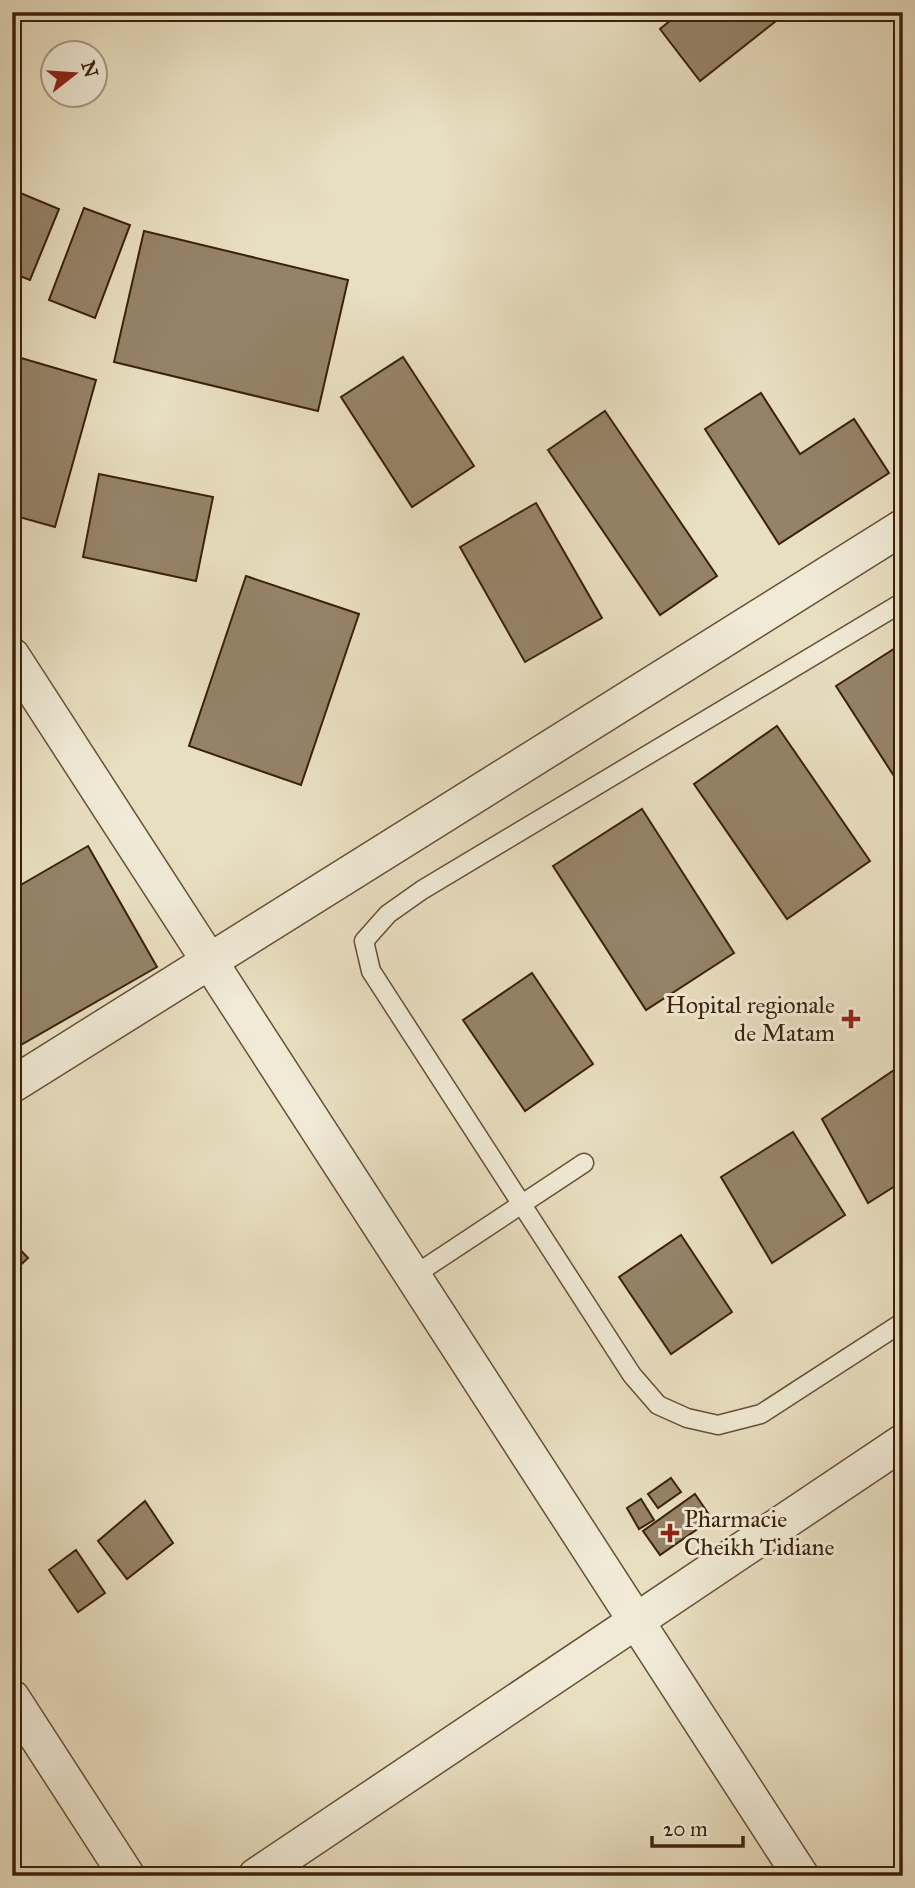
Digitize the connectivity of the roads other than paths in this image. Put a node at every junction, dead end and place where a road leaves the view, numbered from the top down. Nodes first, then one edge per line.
1 (903, 527) edge
2 (903, 602) edge
3 (12, 656) edge
4 (209, 961) junction
5 (12, 1085) edge
6 (584, 1163) dead end
7 (521, 1204) junction
8 (413, 1276) junction
9 (903, 1322) edge
10 (903, 1442) edge
11 (636, 1621) junction
12 (12, 1698) edge
13 (127, 1876) edge
14 (256, 1876) edge
15 (801, 1876) edge

1 - 4 street
2 - 7 lane
3 - 4 street
4 - 5 street
4 - 8 street
6 - 7 lane
7 - 8 lane
7 - 9 lane
8 - 11 street
10 - 11 street
11 - 14 street
11 - 15 street
12 - 13 street

